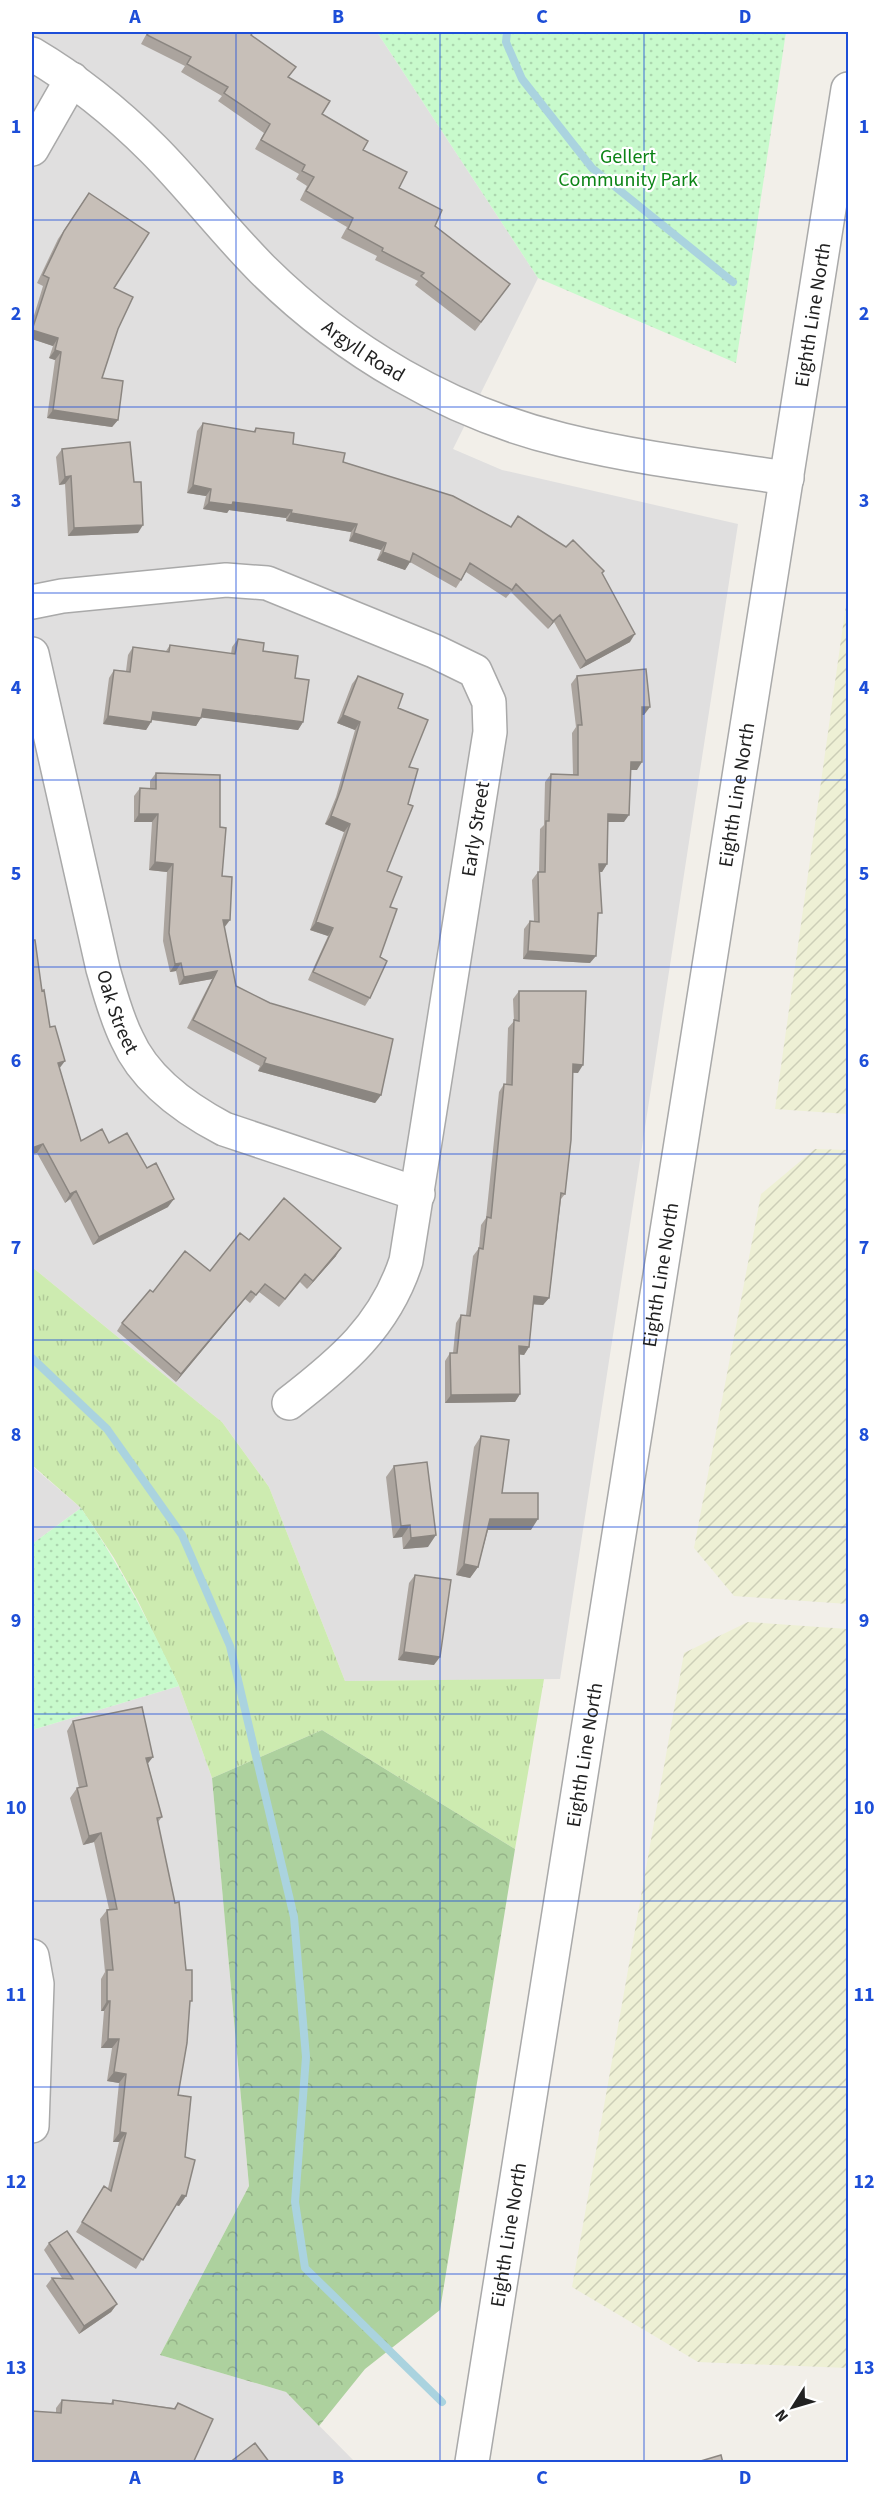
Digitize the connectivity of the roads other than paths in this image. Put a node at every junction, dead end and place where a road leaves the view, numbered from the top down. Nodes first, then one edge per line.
1 (32, 54) edge
2 (72, 79) junction
3 (849, 88) edge
4 (32, 149) edge
5 (786, 478) junction
6 (32, 602) edge
7 (32, 654) edge
8 (418, 1194) junction
9 (289, 1403) dead end
10 (32, 1956) edge
11 (32, 2126) edge
12 (472, 2463) edge

1 - 2 street, Argyll Road
2 - 4 street
2 - 5 street, Argyll Road
3 - 5 street, Eighth Line North
5 - 12 street, Eighth Line North
6 - 8 street, Early Street
7 - 8 street, Oak Street
8 - 9 street, Early Street
10 - 11 street

